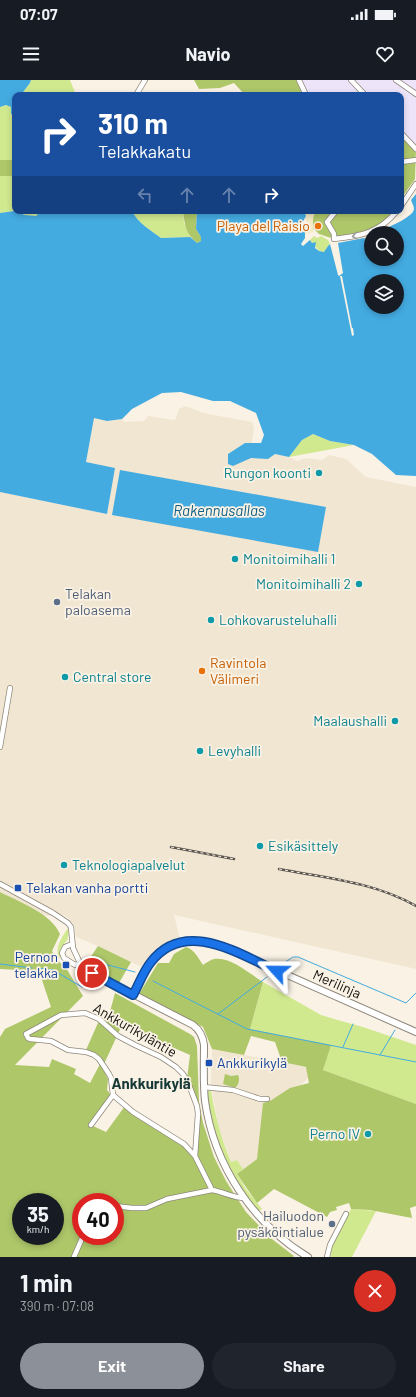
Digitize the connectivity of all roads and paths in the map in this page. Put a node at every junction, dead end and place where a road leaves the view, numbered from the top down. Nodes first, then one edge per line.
1 (145, 80) edge
2 (299, 80) edge
3 (351, 80) edge
4 (396, 80) edge
5 (138, 92) edge
6 (305, 92) edge
7 (362, 92) edge
8 (416, 94) edge
9 (404, 136) edge
10 (416, 149) edge
11 (416, 160) edge
12 (404, 162) edge
13 (416, 184) edge
14 (404, 202) edge
15 (334, 214) edge
16 (394, 214) edge
17 (10, 688) dead end
18 (0, 747) edge
19 (0, 884) edge
20 (72, 944) junction
21 (80, 963) junction
22 (133, 995) junction
23 (416, 1032) edge
24 (204, 1087) junction
25 (113, 1095) junction
26 (267, 1100) dead end
27 (91, 1125) dead end
28 (195, 1156) junction
29 (212, 1190) junction
30 (245, 1198) junction
31 (124, 1207) edge
32 (346, 1214) dead end
33 (79, 1245) edge
34 (74, 1257) edge
35 (308, 1257) edge
36 (327, 1257) edge

1 - 5 street
2 - 6 street
3 - 7 street
4 - 8 street
9 - 10 street
11 - 12 street
13 - 14 street
16 -> 15 street
17 - 18 street
19 - 20 street
20 - 21 street
20 - 21 street
21 - 22 street
22 - 23 street, Merilinja
22 - 24 street
24 - 26 street
24 - 30 street
25 - 27 street
25 - 28 street
25 - 28 street, Ankkurikyläntie
28 - 29 street
29 - 30 street
29 - 31 street
30 - 35 street
32 - 36 street
33 - 34 street

